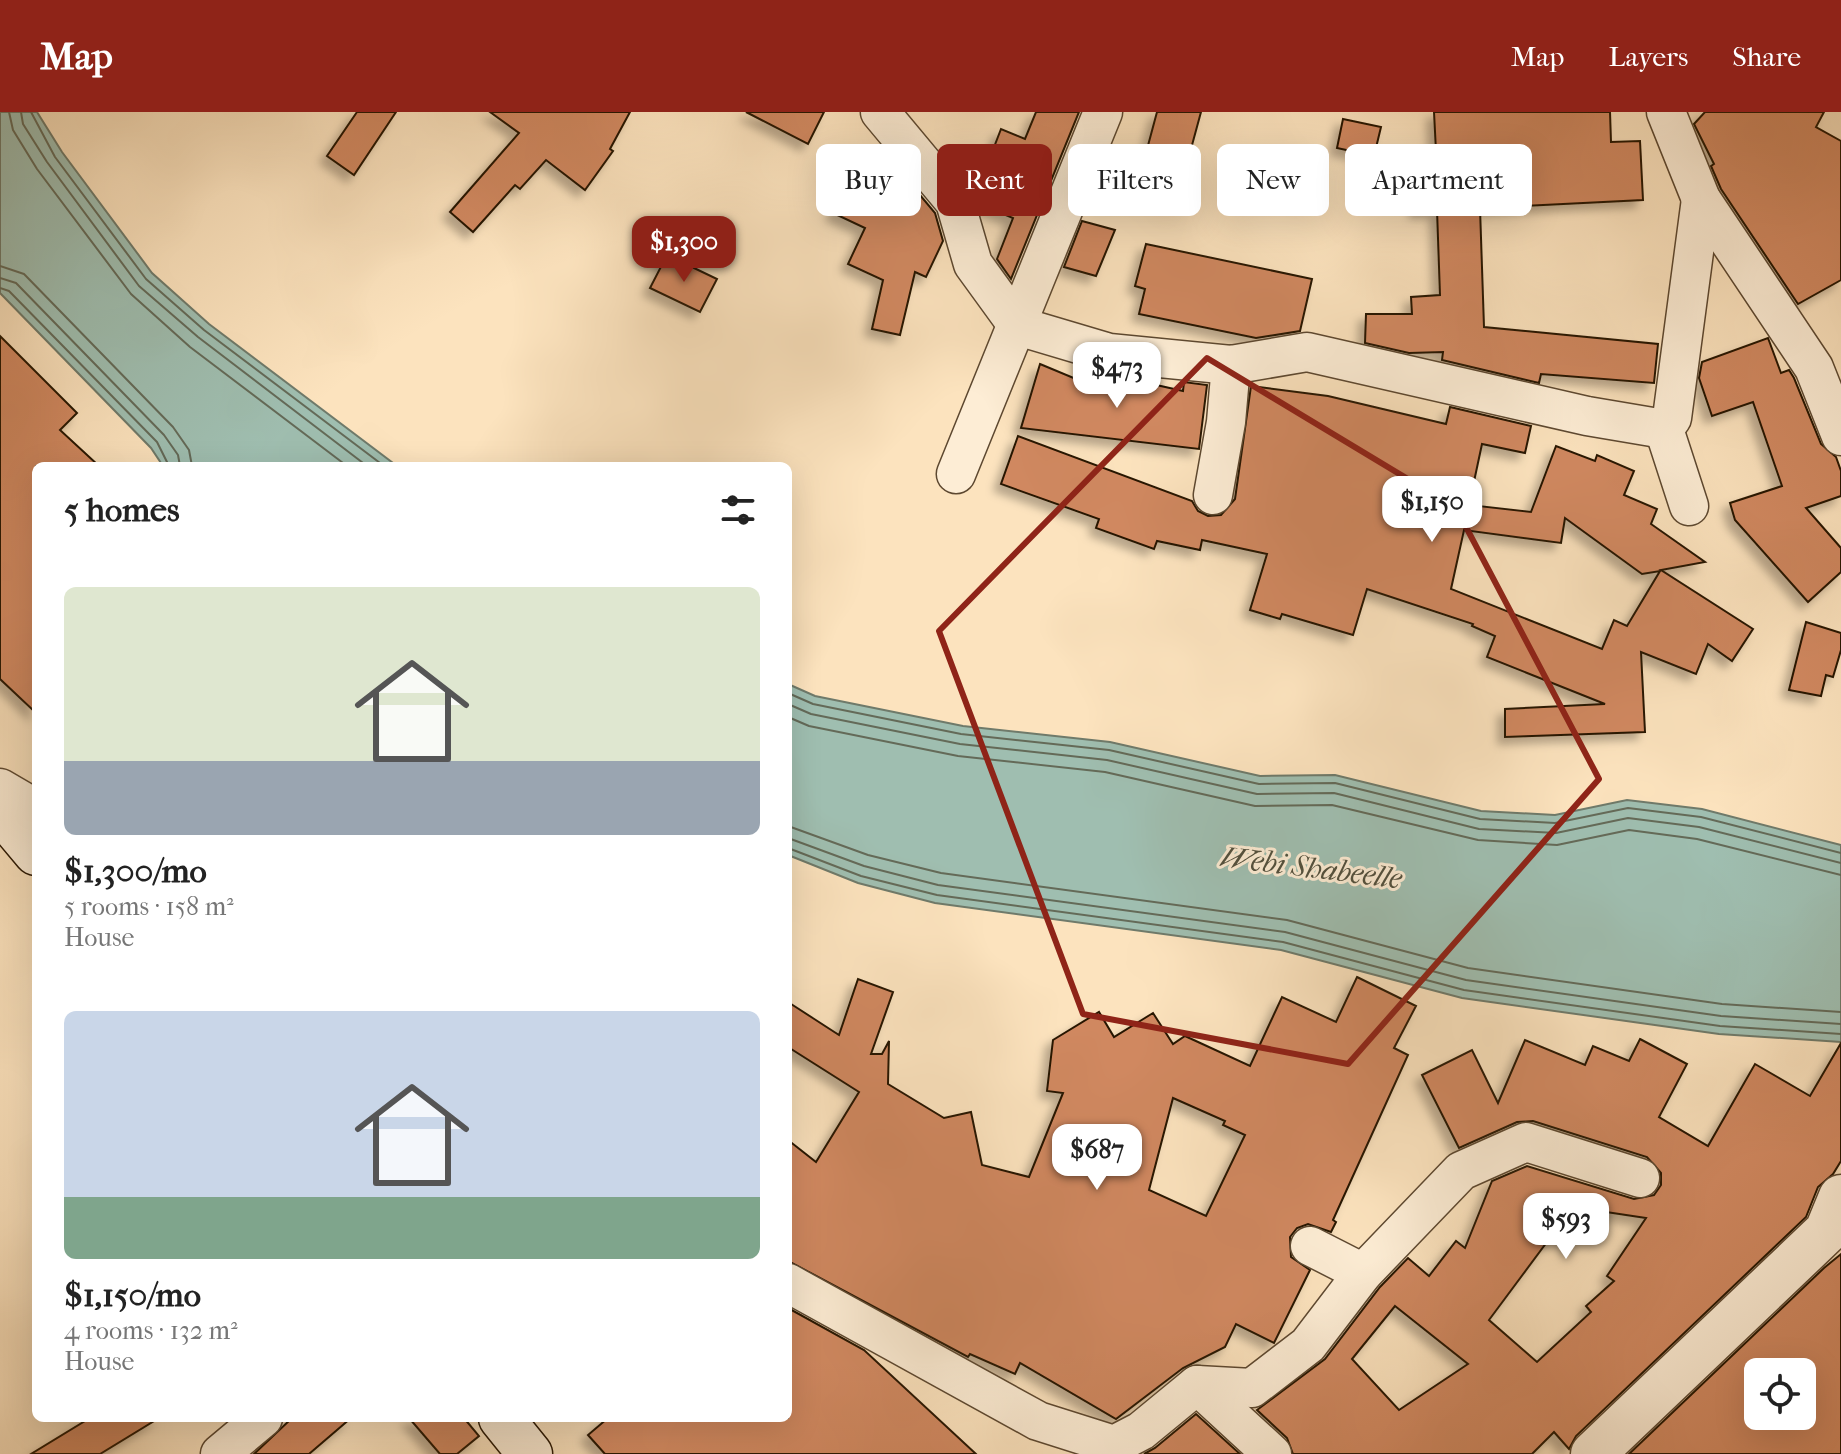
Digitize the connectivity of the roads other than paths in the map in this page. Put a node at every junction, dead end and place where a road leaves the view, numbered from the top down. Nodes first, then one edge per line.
1 (880, 112) edge
2 (1103, 112) edge
3 (1666, 112) edge
4 (1701, 199) junction
5 (1018, 326) junction
6 (1231, 365) junction
7 (1664, 429) junction
8 (1841, 436) edge
9 (956, 474) dead end
10 (1213, 495) dead end
11 (1689, 506) dead end
12 (0, 788) edge
13 (32, 807) edge
14 (0, 810) edge
15 (32, 848) edge
16 (1640, 1178) dead end
17 (1836, 1226) edge
18 (1310, 1246) dead end
19 (1363, 1273) junction
20 (792, 1285) edge
21 (1197, 1385) junction
22 (1038, 1421) junction
23 (258, 1422) edge
24 (504, 1422) edge
25 (220, 1454) edge
26 (530, 1454) edge
27 (1068, 1454) edge
28 (1272, 1454) edge
29 (1593, 1454) edge

1 - 5 street
2 - 5 street
3 - 4 street
4 - 7 street
4 - 8 street
5 - 6 street
5 - 9 street
6 - 7 street
6 - 10 street
7 - 11 street
12 - 13 street
14 - 15 street
16 - 19 street
17 - 29 street
18 - 19 street
19 - 21 street
20 - 22 street
21 - 22 street
21 - 28 street
22 - 27 street
23 - 25 street
24 - 26 street

